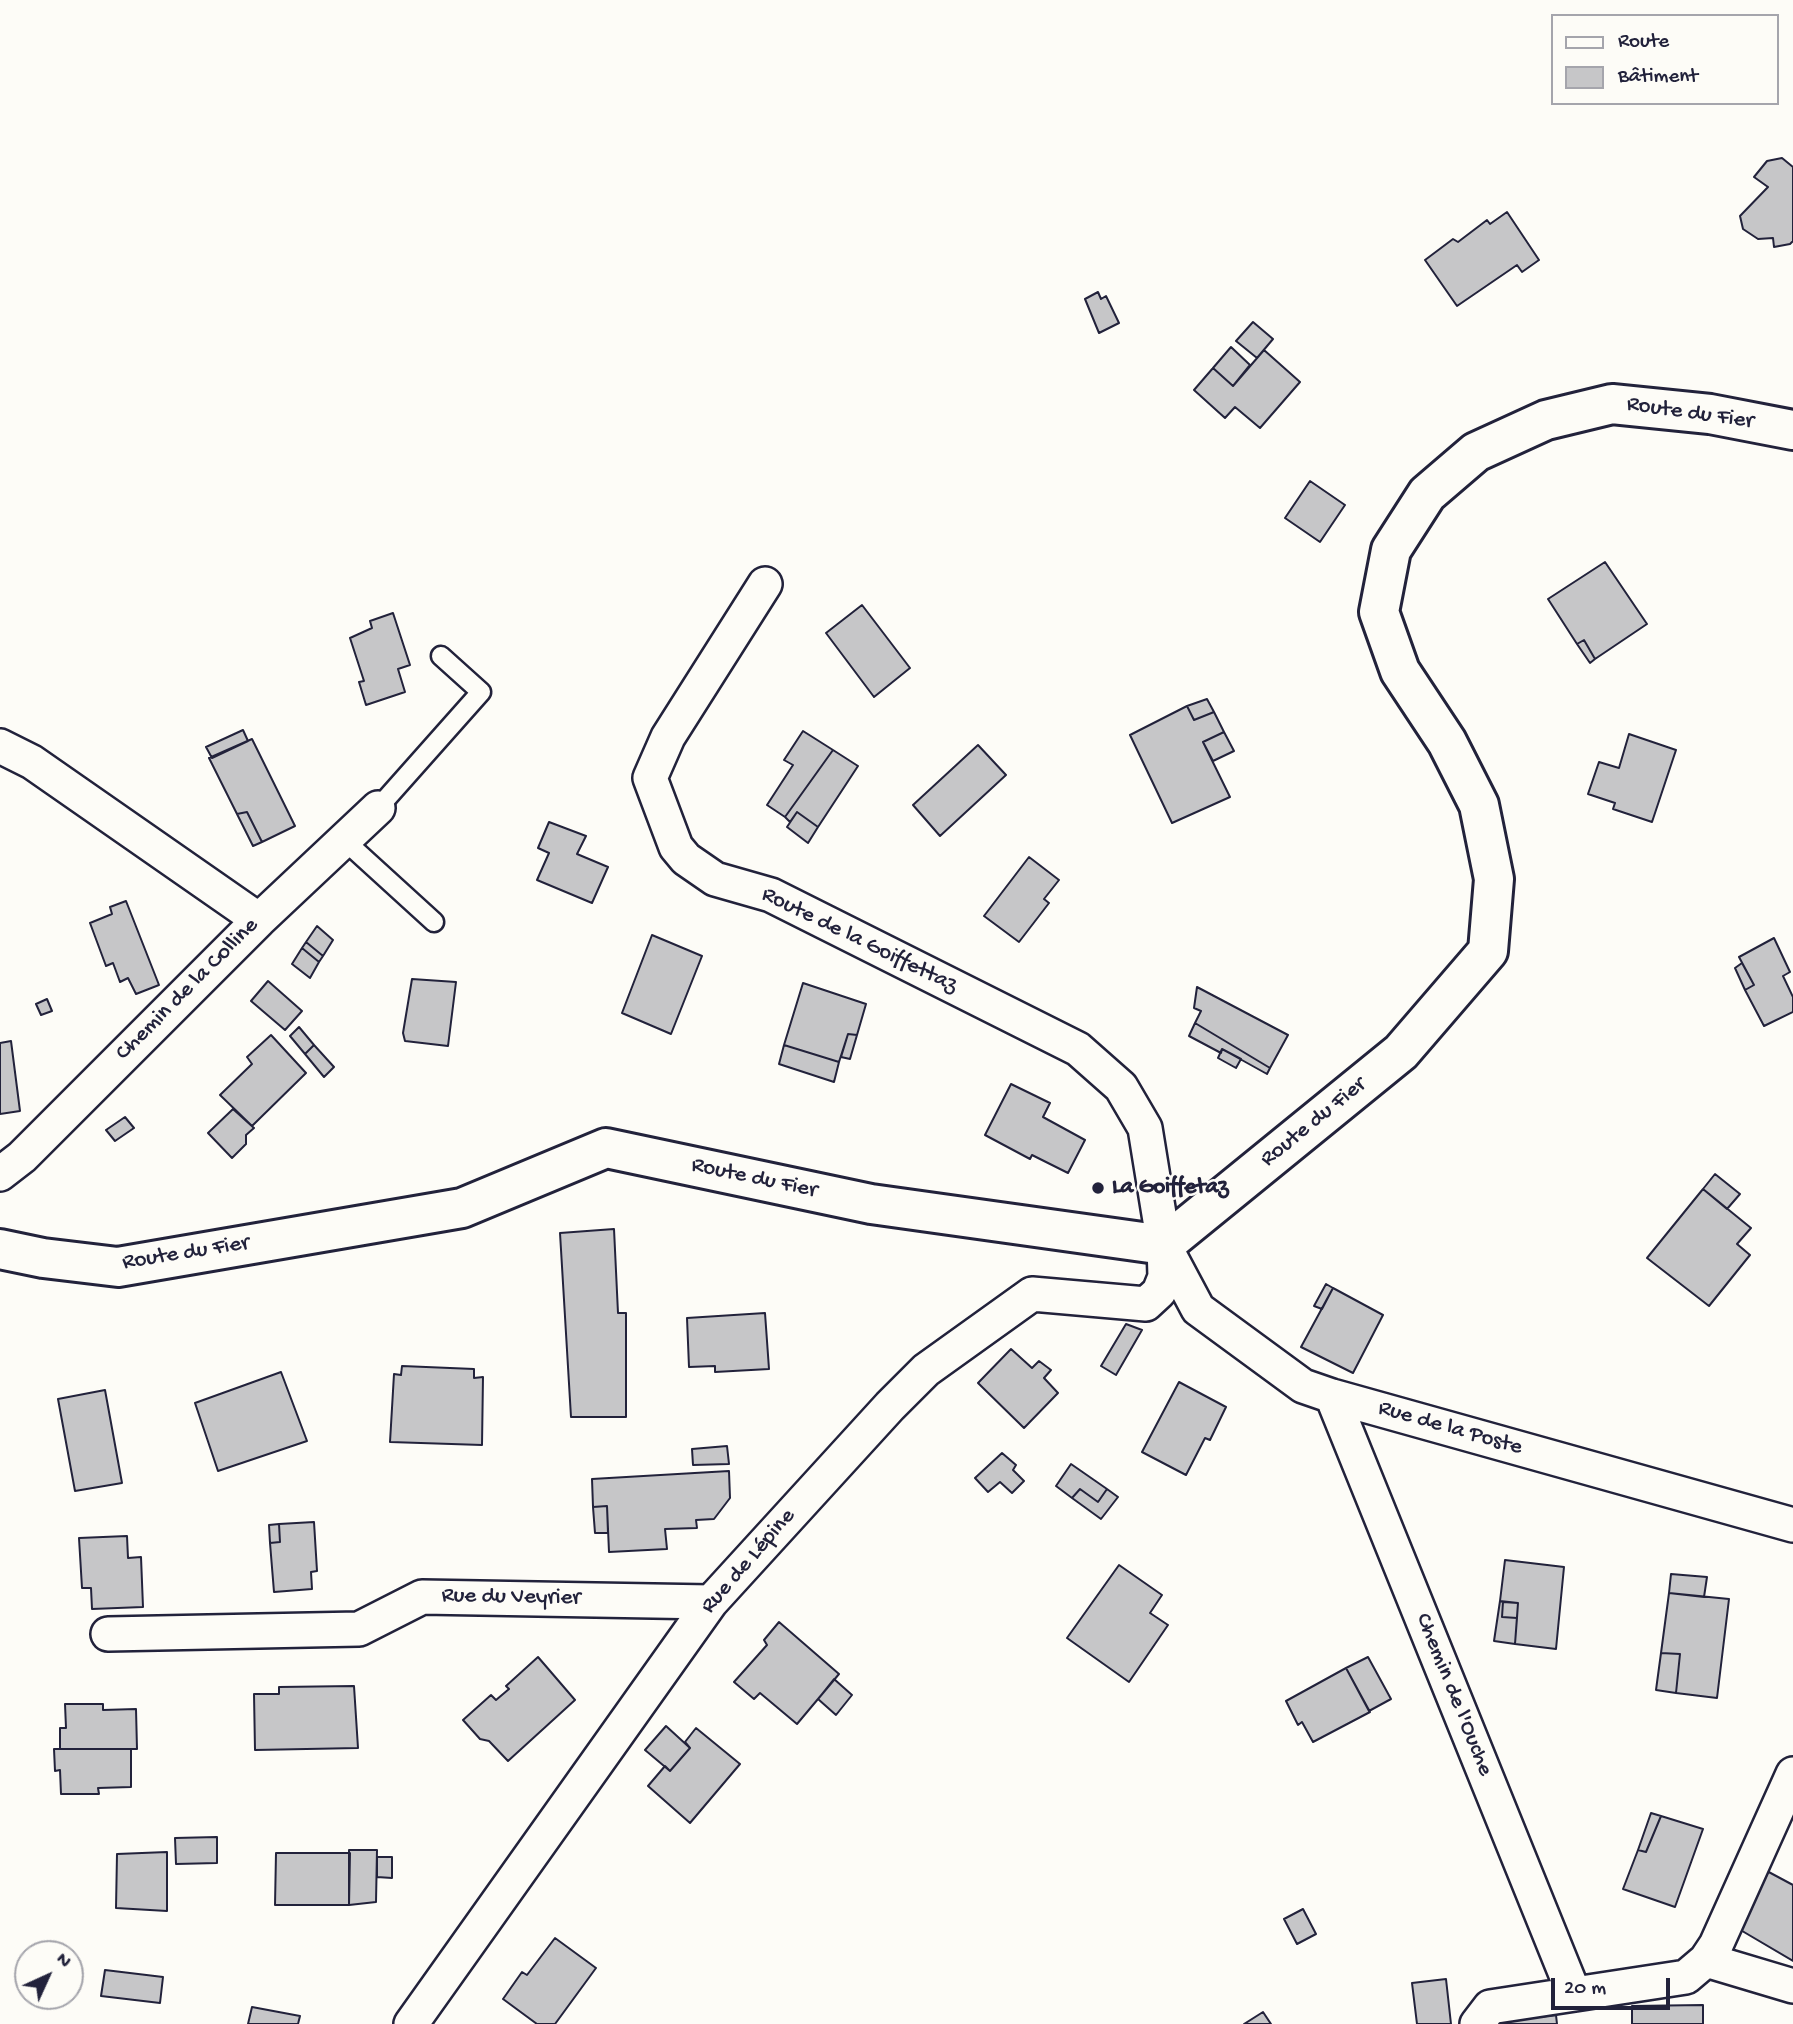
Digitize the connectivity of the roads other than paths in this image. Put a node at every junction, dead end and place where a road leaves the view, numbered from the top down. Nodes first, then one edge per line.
1 (1793, 430) edge
2 (765, 584) dead end
3 (442, 656) dead end
4 (0, 746) edge
5 (378, 808) joint
6 (344, 839) junction
7 (259, 920) junction
8 (434, 922) dead end
9 (0, 1174) edge
10 (1164, 1245) junction
11 (0, 1249) edge
12 (1332, 1396) junction
13 (1793, 1525) edge
14 (711, 1602) junction
15 (108, 1634) dead end
16 (1793, 1774) edge
17 (1706, 1960) junction
18 (1793, 1986) edge
19 (1574, 1994) junction
20 (411, 2024) edge
21 (1478, 2024) edge

1 - 10 main road, Route du Fier
2 - 10 street, Route de la Goiffettaz
3 - 5 lane
4 - 7 street
5 - 6 street, Chemin de la Colline
6 - 7 street, Chemin de la Colline
6 - 8 lane
7 - 9 street, Chemin de la Colline
10 - 11 main road, Route du Fier
10 - 12 street, Rue de la Poste
10 - 14 street, Rue de Lépine
12 - 13 street, Rue de la Poste
12 - 19 street, Chemin de l'Ouche
14 - 15 street, Rue du Veyrier
14 - 20 street, Rue de Lépine
16 - 17 street
17 - 18 street
17 - 19 street
19 - 21 street

